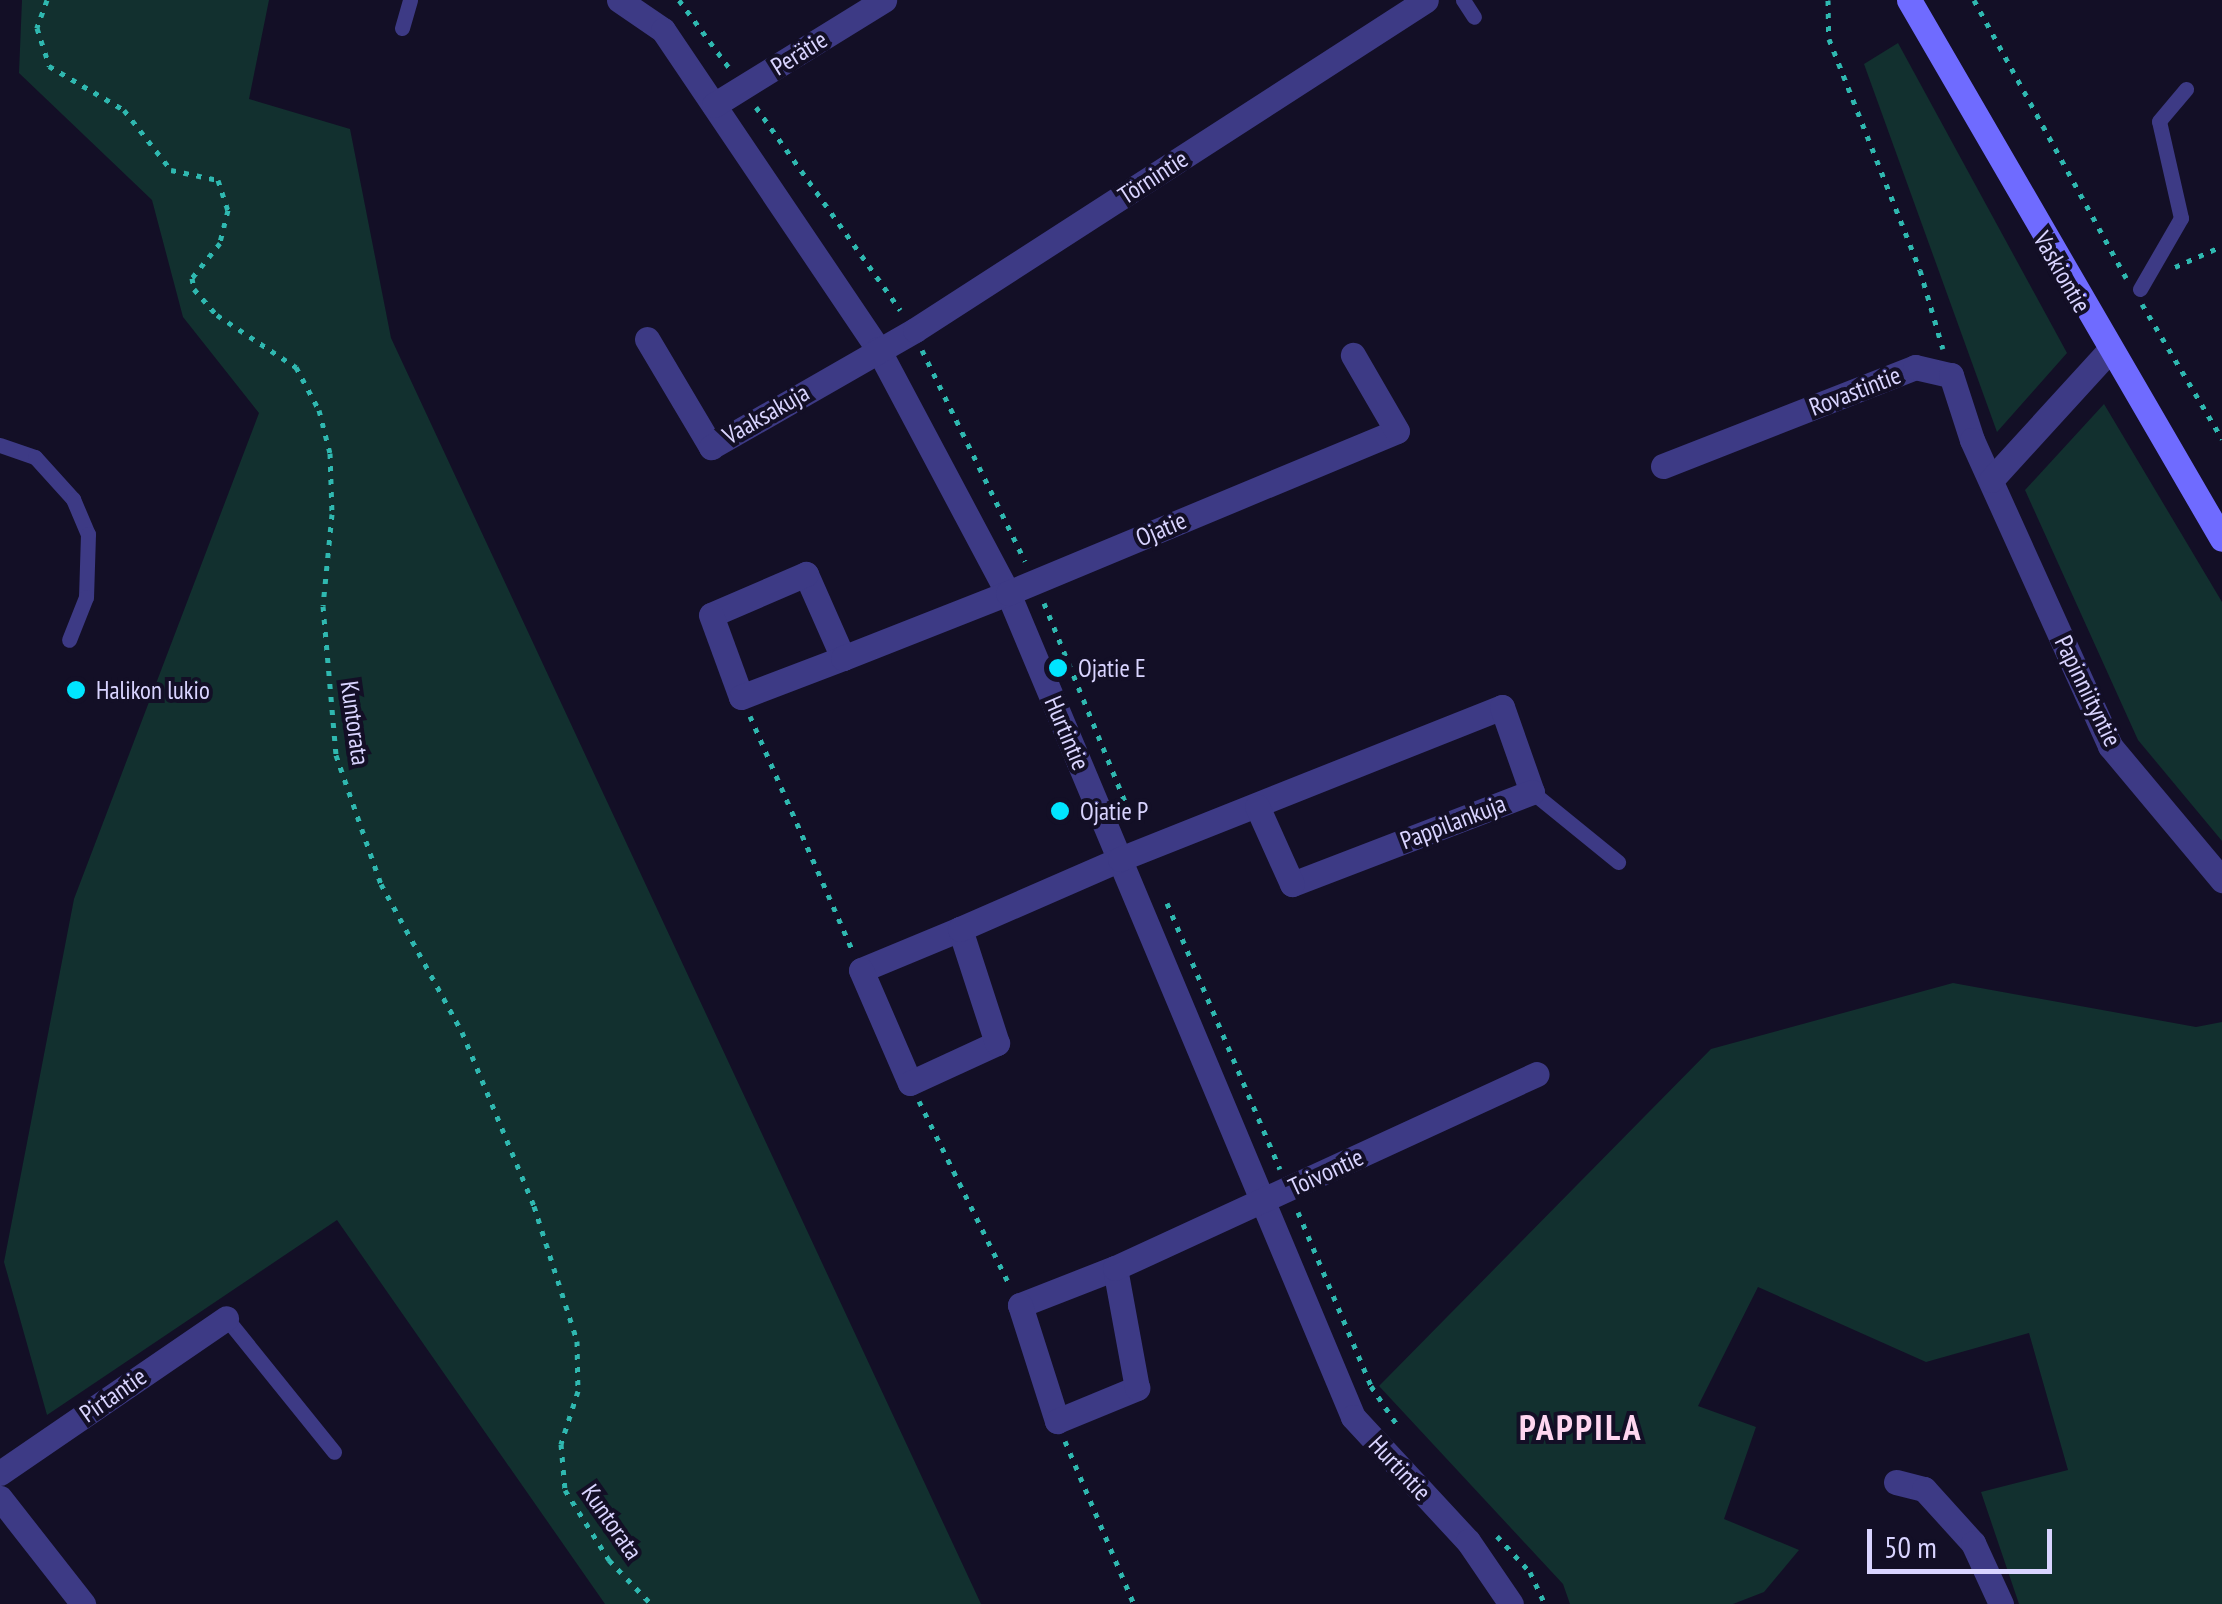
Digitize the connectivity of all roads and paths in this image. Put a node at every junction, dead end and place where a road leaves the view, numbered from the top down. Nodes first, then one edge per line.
1 (47, 0) edge
2 (410, 0) edge
3 (620, 0) edge
4 (884, 0) edge
5 (1426, 0) edge
6 (1463, 0) edge
7 (1828, 0) edge
8 (1909, 0) edge
9 (1974, 0) edge
10 (1474, 17) dead end
11 (402, 28) dead end
12 (2186, 89) dead end
13 (714, 105) junction
14 (2138, 291) junction
15 (647, 339) dead end
16 (878, 349) junction
17 (2108, 352) junction
18 (1353, 355) dead end
19 (1951, 376) junction
20 (2222, 439) edge
21 (0, 445) edge
22 (1663, 466) dead end
23 (1991, 480) junction
24 (2222, 539) edge
25 (1008, 593) junction
26 (68, 640) dead end
27 (843, 658) junction
28 (742, 696) junction
29 (1532, 792) junction
30 (1257, 806) junction
31 (1120, 860) junction
32 (1618, 862) dead end
33 (2222, 880) edge
34 (960, 929) junction
35 (861, 970) junction
36 (1537, 1074) dead end
37 (910, 1083) junction
38 (1263, 1202) junction
39 (1115, 1268) junction
40 (1020, 1305) junction
41 (226, 1318) joint
42 (1057, 1421) junction
43 (334, 1452) dead end
44 (0, 1474) edge
45 (1896, 1482) dead end
46 (0, 1498) edge
47 (83, 1604) edge
48 (651, 1604) edge
49 (1134, 1604) edge
50 (1511, 1604) edge
51 (2001, 1604) edge

1 - 48 path, Kuntorata
2 - 11 lane
3 - 13 street, Hurtintie
4 - 13 street, Perätie
5 - 16 street, Törnintie
6 - 10 lane
7 - 19 path
8 - 17 main road, Vaskiontie
9 - 14 path
12 - 14 lane
13 - 16 street, Hurtintie
14 - 20 path
15 - 16 street, Vaaksakuja
16 - 25 street, Hurtintie
17 - 23 street
17 - 24 main road, Vaskiontie
18 - 25 street, Ojatie
19 - 22 street, Rovastintie
19 - 23 street
21 - 26 lane
23 - 33 street, Papinniityntie
25 - 27 street, Ojatie
25 - 31 street, Hurtintie
27 - 28 street, Ojatie
27 - 28 street
28 - 35 path
29 - 30 street, Pappilankuja
29 - 30 street, Pappilankuja
29 - 32 lane
30 - 31 street, Pappilankuja
31 - 34 street, Pappilankuja
31 - 38 street, Hurtintie
34 - 35 street, Pappilankuja
34 - 37 street
35 - 37 street
36 - 38 street, Toivontie
37 - 40 path
38 - 39 street, Toivontie
38 - 50 street, Hurtintie
39 - 40 street, Toivontie
39 - 42 street
40 - 42 street
41 - 43 lane
41 - 44 street, Pirtantie
42 - 49 path
45 - 51 street
46 - 47 street

